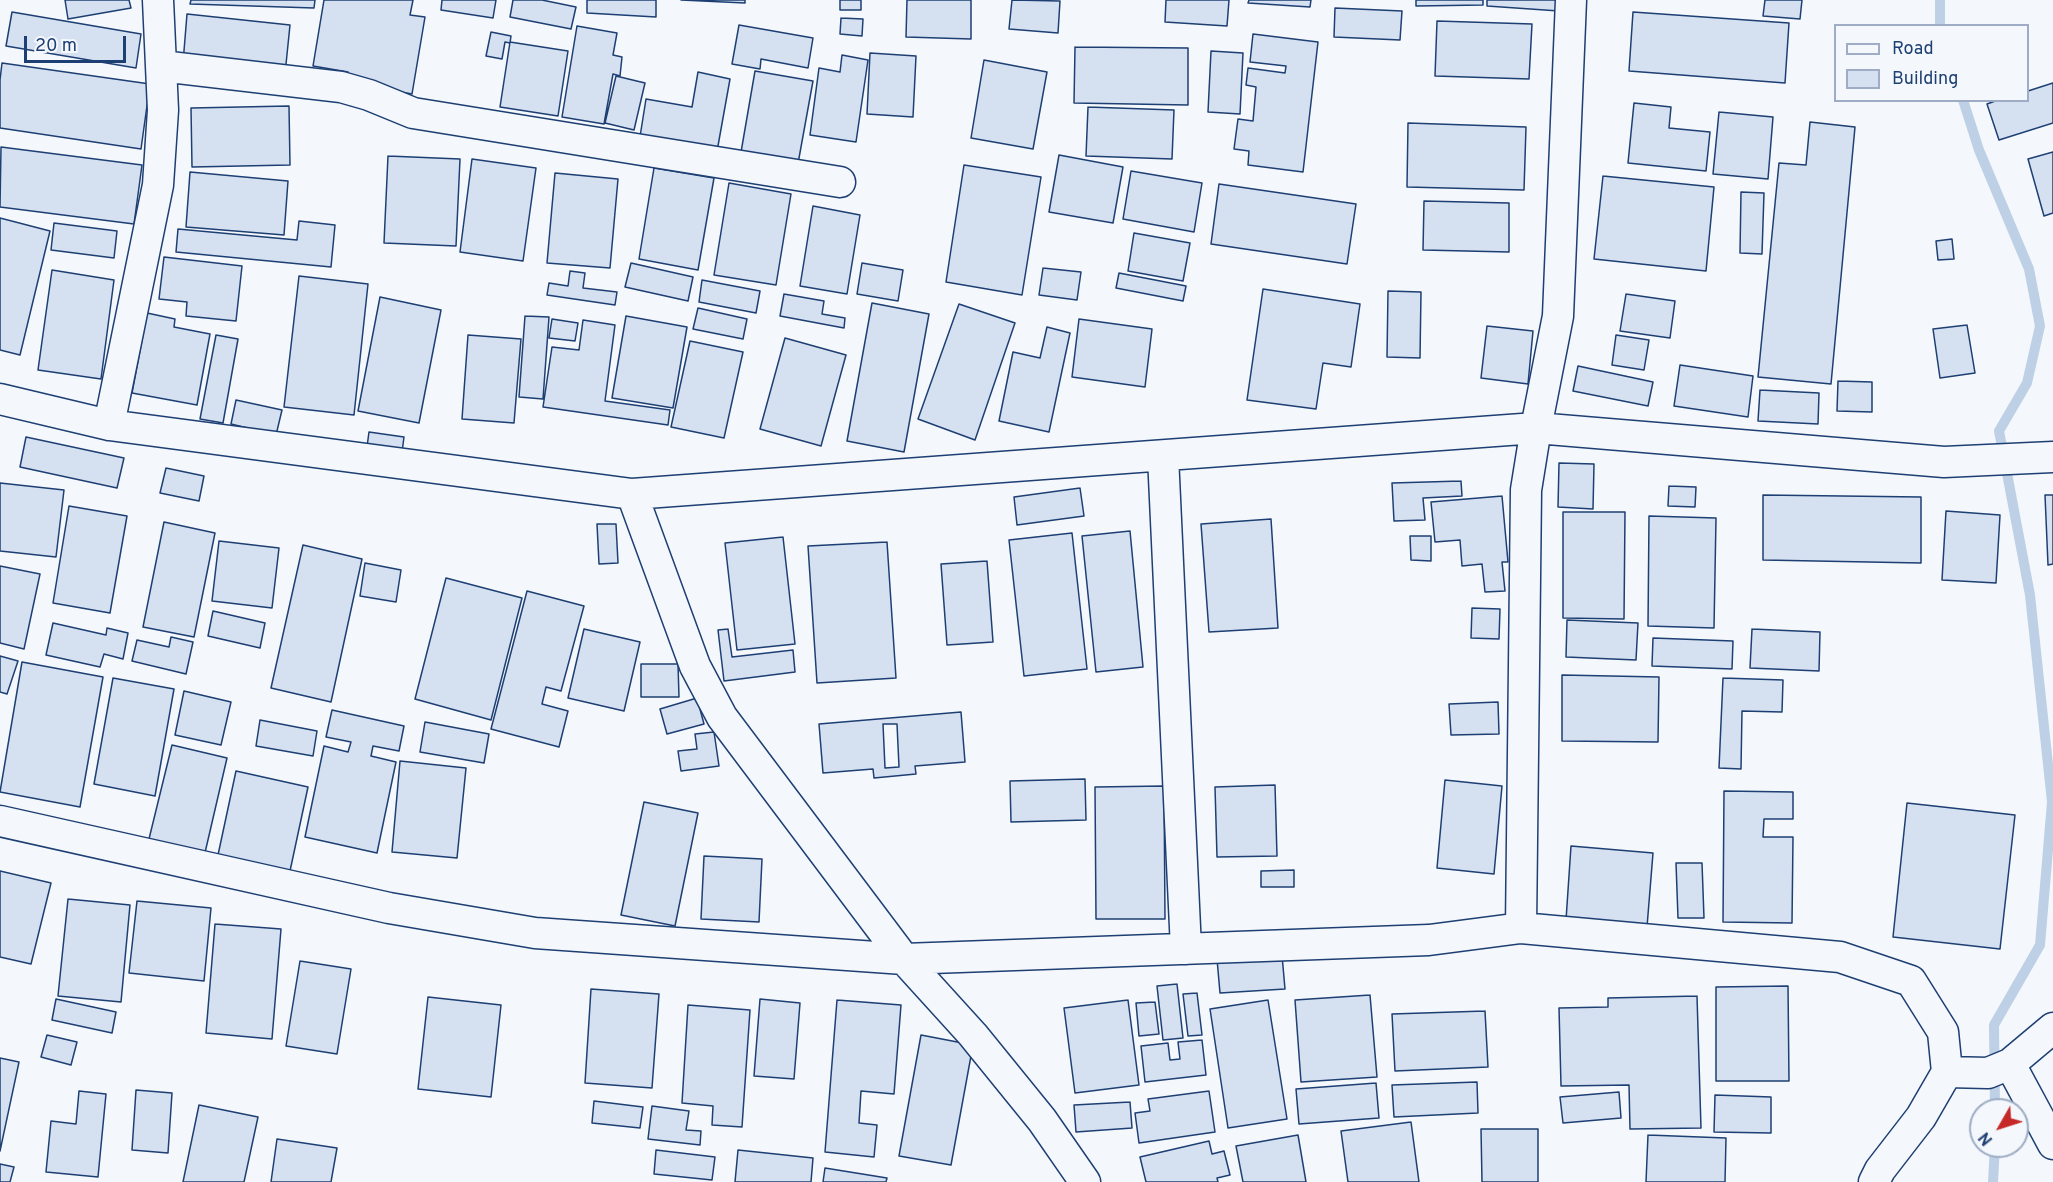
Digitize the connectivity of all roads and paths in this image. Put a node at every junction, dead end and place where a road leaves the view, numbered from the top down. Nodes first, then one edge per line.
1 (158, 0) edge
2 (1571, 0) edge
3 (161, 66) junction
4 (840, 182) dead end
5 (0, 399) edge
6 (109, 425) junction
7 (1536, 428) junction
8 (1163, 456) junction
9 (2053, 457) edge
10 (632, 494) junction
11 (0, 821) edge
12 (1521, 928) junction
13 (1186, 949) junction
14 (904, 959) junction
15 (2053, 1028) edge
16 (2010, 1064) junction
17 (1947, 1072) junction
18 (2053, 1144) edge
19 (1085, 1182) edge
20 (1874, 1182) edge

1 - 3 street
2 - 7 street
3 - 4 street
3 - 6 street
5 - 6 street
6 - 10 street
7 - 8 street
7 - 9 street
7 - 12 street
8 - 10 street
8 - 13 street
10 - 14 street
11 - 14 street
12 - 13 street
12 - 17 street
13 - 14 street
14 - 19 street
15 - 16 street
16 - 17 street
16 - 18 street
17 - 20 street

